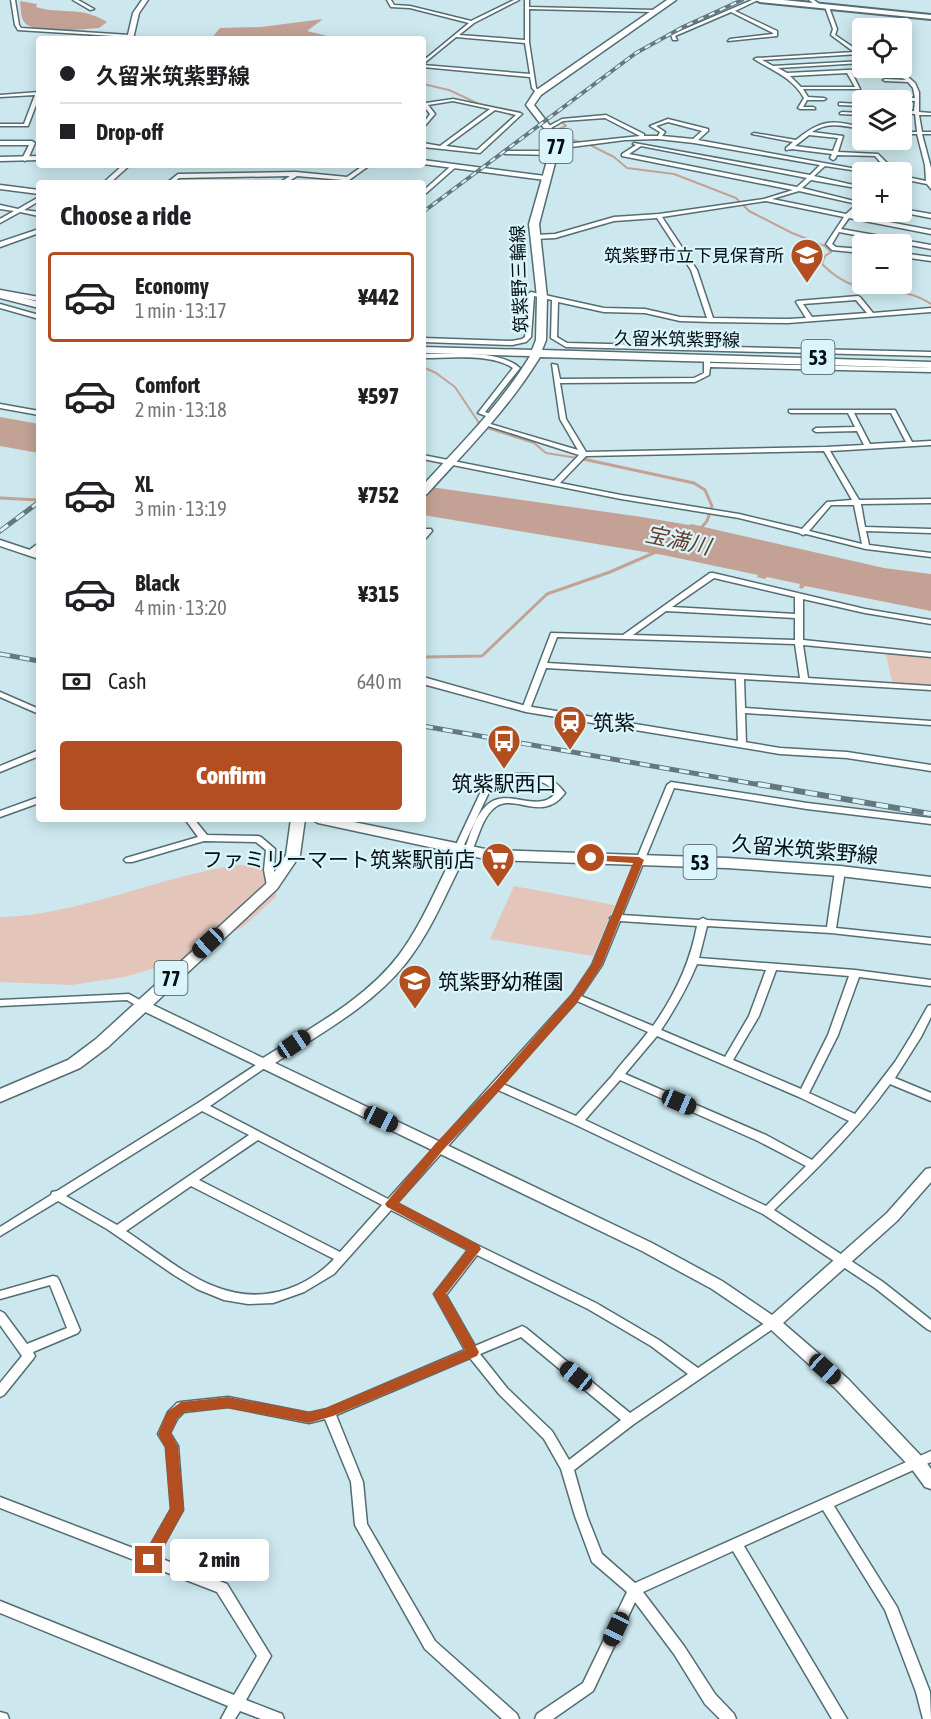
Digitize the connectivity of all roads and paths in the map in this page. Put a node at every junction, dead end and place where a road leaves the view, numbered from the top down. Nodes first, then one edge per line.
1 (13, 0) edge
2 (75, 0) edge
3 (145, 0) edge
4 (389, 0) edge
5 (517, 0) edge
6 (527, 0) edge
7 (672, 0) edge
8 (756, 0) edge
9 (760, 0) edge
10 (811, 0) edge
11 (826, 5) edge
12 (526, 8) junction
13 (92, 9) dead end
14 (654, 11) junction
15 (732, 11) junction
16 (931, 17) edge
17 (472, 22) junction
18 (116, 36) edge
19 (130, 36) edge
20 (456, 36) junction
21 (675, 39) dead end
22 (730, 40) dead end
23 (526, 42) junction
24 (852, 48) edge
25 (852, 54) edge
26 (426, 61) edge
27 (852, 62) edge
28 (426, 64) edge
29 (772, 66) junction
30 (849, 72) junction
31 (852, 72) edge
32 (784, 75) junction
33 (531, 76) junction
34 (905, 78) edge
35 (885, 80) dead end
36 (911, 81) junction
37 (801, 88) junction
38 (36, 93) edge
39 (538, 93) junction
40 (0, 96) edge
41 (806, 98) junction
42 (824, 99) dead end
43 (912, 100) edge
44 (917, 100) junction
45 (426, 103) edge
46 (36, 104) edge
47 (426, 104) edge
48 (841, 104) dead end
49 (852, 105) edge
50 (813, 108) dead end
51 (494, 109) junction
52 (912, 112) edge
53 (916, 112) junction
54 (534, 113) junction
55 (842, 113) dead end
56 (30, 114) junction
57 (36, 114) edge
58 (433, 114) junction
59 (520, 114) junction
60 (852, 114) edge
61 (931, 114) edge
62 (426, 115) edge
63 (426, 124) edge
64 (0, 125) edge
65 (852, 126) edge
66 (549, 127) junction
67 (807, 133) junction
68 (912, 133) edge
69 (920, 133) junction
70 (931, 133) edge
71 (754, 134) dead end
72 (660, 135) junction
73 (644, 136) junction
74 (613, 139) junction
75 (694, 141) junction
76 (796, 141) junction
77 (0, 143) edge
78 (640, 145) junction
79 (426, 146) edge
80 (791, 147) junction
81 (440, 148) junction
82 (554, 150) junction
83 (922, 151) junction
84 (931, 152) edge
85 (507, 153) dead end
86 (835, 153) junction
87 (779, 156) junction
88 (36, 158) edge
89 (0, 159) edge
90 (25, 159) junction
91 (729, 161) junction
92 (426, 162) edge
93 (883, 162) edge
94 (827, 165) junction
95 (454, 166) junction
96 (124, 168) edge
97 (251, 168) edge
98 (363, 168) edge
99 (852, 169) edge
100 (713, 172) junction
101 (251, 174) junction
102 (296, 174) junction
103 (226, 175) junction
104 (546, 178) junction
105 (811, 178) junction
106 (348, 179) joint
107 (110, 180) edge
108 (173, 180) edge
109 (221, 180) edge
110 (287, 180) edge
111 (912, 180) edge
112 (930, 185) edge
113 (852, 186) edge
114 (0, 187) edge
115 (797, 190) junction
116 (426, 191) edge
117 (36, 192) edge
118 (765, 200) junction
119 (36, 201) edge
120 (852, 202) edge
121 (0, 207) edge
122 (22, 211) junction
123 (852, 212) edge
124 (36, 213) edge
125 (912, 213) edge
126 (659, 216) junction
127 (847, 216) junction
128 (931, 216) edge
129 (0, 221) edge
130 (837, 231) junction
131 (36, 232) edge
132 (931, 232) edge
133 (535, 237) junction
134 (0, 245) edge
135 (931, 247) edge
136 (852, 250) edge
137 (912, 256) edge
138 (931, 259) edge
139 (0, 294) edge
140 (542, 297) junction
141 (36, 298) edge
142 (555, 301) junction
143 (0, 304) edge
144 (36, 304) edge
145 (36, 310) edge
146 (931, 310) edge
147 (871, 314) junction
148 (36, 316) edge
149 (810, 319) junction
150 (711, 320) junction
151 (426, 340) edge
152 (426, 345) edge
153 (426, 350) edge
154 (537, 351) junction
155 (931, 354) edge
156 (426, 356) edge
157 (706, 359) junction
158 (931, 360) edge
159 (554, 365) dead end
160 (931, 365) edge
161 (931, 370) edge
162 (558, 381) junction
163 (0, 406) edge
164 (791, 411) dead end
165 (850, 411) junction
166 (36, 412) edge
167 (488, 420) junction
168 (859, 429) junction
169 (816, 430) dead end
170 (931, 443) edge
171 (910, 444) junction
172 (868, 447) junction
173 (826, 449) junction
174 (584, 454) junction
175 (426, 457) edge
176 (452, 461) junction
177 (556, 483) junction
178 (426, 489) edge
179 (931, 501) edge
180 (857, 503) junction
181 (862, 529) junction
182 (931, 531) edge
183 (803, 533) junction
184 (0, 543) edge
185 (866, 547) junction
186 (36, 552) edge
187 (931, 555) edge
188 (798, 596) junction
189 (666, 609) junction
190 (798, 616) junction
191 (931, 622) edge
192 (626, 636) junction
193 (799, 642) junction
194 (931, 655) edge
195 (543, 665) junction
196 (740, 677) junction
197 (426, 681) edge
198 (804, 681) junction
199 (931, 688) edge
200 (0, 694) edge
201 (526, 710) junction
202 (741, 710) junction
203 (36, 711) edge
204 (931, 723) edge
205 (742, 744) junction
206 (36, 754) edge
207 (931, 768) edge
208 (0, 769) edge
209 (36, 801) edge
210 (0, 814) edge
211 (931, 821) edge
212 (191, 822) edge
213 (298, 822) edge
214 (359, 823) edge
215 (204, 838) junction
216 (462, 850) junction
217 (129, 860) dead end
218 (639, 860) junction
219 (840, 871) junction
220 (931, 882) edge
221 (272, 886) junction
222 (615, 918) junction
223 (703, 921) junction
224 (831, 930) junction
225 (931, 941) edge
226 (694, 961) junction
227 (772, 966) junction
228 (855, 973) junction
229 (931, 983) edge
230 (575, 998) junction
231 (0, 1003) edge
232 (142, 1005) junction
233 (931, 1008) edge
234 (655, 1032) junction
235 (727, 1062) junction
236 (265, 1063) junction
237 (617, 1075) junction
238 (888, 1079) junction
239 (498, 1086) junction
240 (803, 1094) junction
241 (0, 1096) edge
242 (931, 1097) edge
243 (202, 1106) junction
244 (857, 1120) junction
245 (578, 1121) junction
246 (256, 1136) junction
247 (439, 1147) junction
248 (814, 1166) junction
249 (931, 1173) edge
250 (190, 1180) junction
251 (56, 1195) junction
252 (391, 1204) junction
253 (767, 1211) junction
254 (117, 1230) junction
255 (0, 1232) edge
256 (475, 1249) junction
257 (340, 1257) junction
258 (845, 1261) junction
259 (0, 1295) edge
260 (0, 1316) edge
261 (773, 1323) junction
262 (931, 1326) edge
263 (25, 1350) junction
264 (472, 1352) junction
265 (697, 1374) junction
266 (0, 1392) edge
267 (328, 1413) junction
268 (630, 1420) junction
269 (924, 1459) edge
270 (567, 1468) junction
271 (931, 1482) edge
272 (0, 1502) edge
273 (826, 1504) junction
274 (736, 1544) junction
275 (149, 1560) junction
276 (634, 1590) junction
277 (0, 1607) edge
278 (237, 1703) junction
279 (228, 1719) edge
280 (277, 1719) edge
281 (512, 1719) edge
282 (542, 1719) edge
283 (729, 1719) edge
284 (840, 1719) edge
285 (930, 1719) edge

1 - 18 street
2 - 13 street
3 - 19 street
4 - 17 street
5 - 17 street
6 - 12 street
7 - 14 main road
8 - 15 street
9 - 11 highway
10 - 11 street
11 - 16 highway
11 - 24 street
12 - 14 street
12 - 23 street
14 - 39 main road
15 - 21 street
15 - 22 street
17 - 20 street
20 - 23 street
20 - 26 street
23 - 33 street
25 - 29 street
27 - 29 street
28 - 33 street
29 - 32 street
30 - 31 street
30 - 32 street
30 - 37 street
32 - 37 street
33 - 39 street
34 - 36 street
35 - 36 street
36 - 44 street
37 - 41 street
38 - 40 street
39 - 54 main road, 77
41 - 42 street
41 - 50 street
43 - 44 street
44 - 53 street
45 - 51 street
46 - 56 street
47 - 58 street
48 - 49 street
51 - 59 street
51 - 81 street
52 - 53 street
53 - 61 street
53 - 69 street
54 - 59 street
54 - 66 main road, 77
55 - 60 street
56 - 57 street
56 - 64 street
58 - 62 street
58 - 63 street
59 - 81 street
65 - 67 street
66 - 73 street
66 - 82 main road, 77
67 - 76 street
67 - 86 street
68 - 69 street
69 - 70 street
69 - 83 street
71 - 76 street
72 - 73 street
72 - 75 street
72 - 75 street
73 - 74 street
74 - 78 street
74 - 82 street
75 - 87 street
76 - 80 street
77 - 90 street
78 - 91 street
78 - 100 street
79 - 81 street
80 - 86 street
80 - 87 street
82 - 85 street
82 - 104 main road, 筑紫野三輪線 / 77
83 - 84 street
83 - 112 street
86 - 93 street
86 - 94 street
87 - 94 street
88 - 90 street
89 - 90 street
91 - 100 street
91 - 105 street
92 - 95 street
94 - 99 street
94 - 105 street
95 - 104 street
95 - 116 street
96 - 107 street
97 - 101 street
98 - 106 street
100 - 115 street
101 - 102 street
101 - 103 street
102 - 106 street
102 - 110 street
103 - 108 street
103 - 109 street
104 - 133 main road, 筑紫野三輪線 / 77
105 - 113 street
105 - 115 street
111 - 112 street
114 - 117 street
115 - 118 street
115 - 120 street
118 - 126 street
118 - 127 street
119 - 122 street
121 - 122 street
122 - 124 street
122 - 129 street
123 - 127 street
125 - 128 street
126 - 133 street
126 - 150 street
127 - 130 street
127 - 132 street
130 - 135 street
130 - 136 street
131 - 134 street
133 - 140 main road, 筑紫野三輪線 / 77
137 - 138 street
139 - 141 street
139 - 144 main road
140 - 142 street
140 - 151 street
140 - 154 main road, 筑紫野三輪線 / 77
142 - 150 street
142 - 155 street
143 - 145 main road
143 - 148 street
146 - 147 street
147 - 149 street
147 - 149 street
149 - 150 street
152 - 154 main road, 久留米筑紫野線 / 53
153 - 154 main road, 久留米筑紫野線 / 53
154 - 157 main road, 久留米筑紫野線 / 53
154 - 167 main road, 筑紫野三輪線 / 77
156 - 167 street
157 - 158 main road, 久留米筑紫野線 / 53
157 - 160 main road, 久留米筑紫野線 / 53
157 - 161 street
157 - 162 street
159 - 162 street
162 - 174 street
163 - 166 street
164 - 165 street
165 - 168 street
165 - 171 street
167 - 174 street
167 - 176 main road, 筑紫野三輪線 / 77
168 - 169 street
168 - 172 street
170 - 171 street
171 - 172 street
172 - 173 street
173 - 174 street
173 - 180 street
174 - 177 street
175 - 176 street
176 - 177 street
176 - 178 main road, 筑紫野三輪線 / 77
177 - 183 street
179 - 180 street
180 - 181 street
180 - 183 street
181 - 182 street
181 - 185 street
183 - 185 street
184 - 186 street
185 - 187 street
188 - 189 street
188 - 190 street
188 - 191 street
189 - 190 street
189 - 192 street
190 - 193 street
192 - 193 street
192 - 195 street
193 - 194 street
193 - 198 street
195 - 196 street
195 - 201 street
196 - 198 street
196 - 202 street
197 - 201 street
198 - 199 street
200 - 203 street
201 - 205 street
202 - 204 street
202 - 205 street
205 - 207 street
206 - 208 street
209 - 210 street
211 - 218 street
212 - 215 street
213 - 221 main road, 77
214 - 216 main road, 久留米筑紫野線 / 53
215 - 217 street
215 - 221 street
216 - 216 street
216 - 218 main road, 久留米筑紫野線 / 53
216 - 236 street
218 - 219 main road, 久留米筑紫野線 / 53
218 - 222 street
219 - 220 main road, 久留米筑紫野線 / 53
219 - 224 street
221 - 232 main road, 77
222 - 223 street
222 - 230 street
223 - 224 street
223 - 226 street
224 - 225 street
226 - 227 street
226 - 234 street
227 - 228 street
227 - 235 street
228 - 229 street
228 - 240 street
230 - 234 street
230 - 239 street
231 - 232 street
232 - 236 street
232 - 241 main road, 77
233 - 238 street
234 - 235 street
234 - 237 street
235 - 240 street
236 - 243 street
236 - 247 street
237 - 245 street
237 - 248 street
238 - 242 street
238 - 244 street
239 - 245 street
239 - 247 street
240 - 244 street
243 - 246 street
243 - 251 street
244 - 248 street
245 - 253 street
246 - 250 street
246 - 252 street
247 - 252 street
247 - 261 street
248 - 253 street
249 - 258 street
250 - 254 street
250 - 257 street
251 - 254 street
251 - 255 street
252 - 256 street
252 - 257 street
253 - 258 street
254 - 257 street
256 - 264 street
256 - 265 street
258 - 261 street
258 - 262 street
259 - 263 street
260 - 263 street
261 - 265 street
261 - 269 street
263 - 266 street
264 - 267 street
264 - 268 street
264 - 270 street
265 - 268 street
267 - 275 street
267 - 281 street
268 - 270 street
269 - 271 street
269 - 273 street
270 - 276 street
272 - 275 street
273 - 274 street
273 - 285 street
274 - 276 street
274 - 284 street
275 - 278 street
276 - 282 street
276 - 283 street
277 - 278 street
278 - 279 street
278 - 280 street

